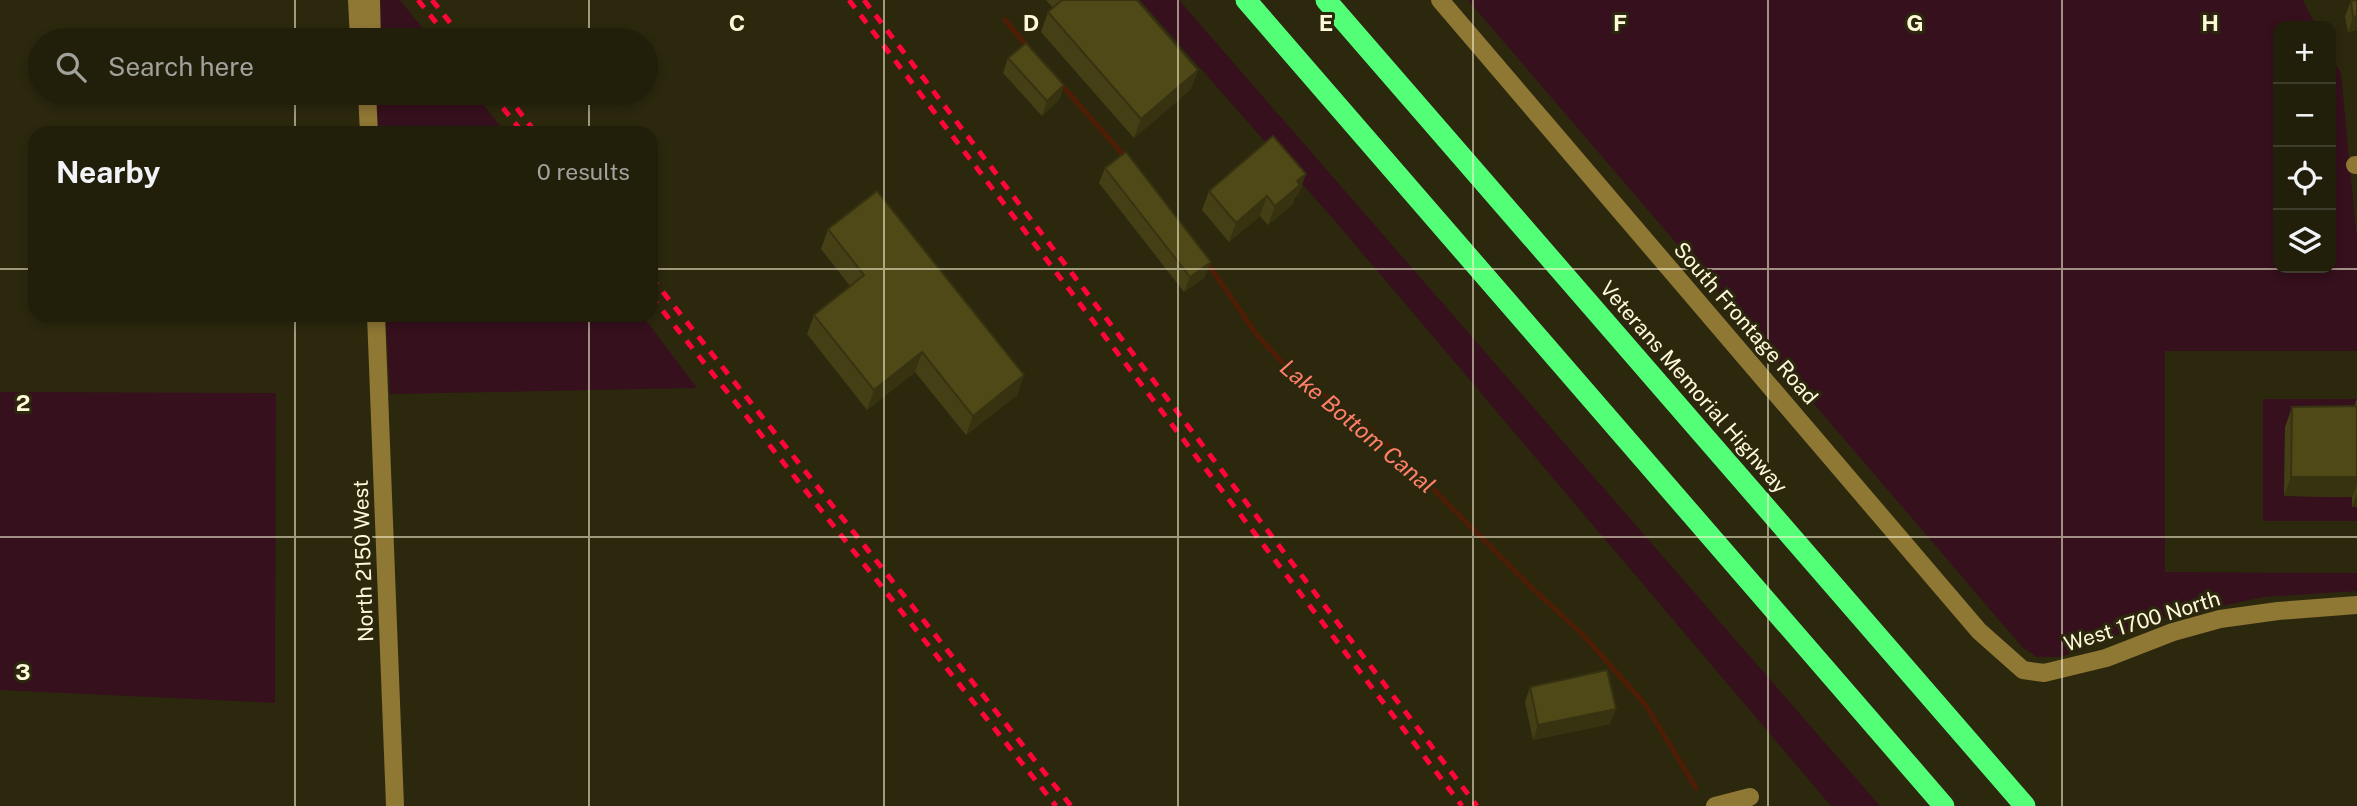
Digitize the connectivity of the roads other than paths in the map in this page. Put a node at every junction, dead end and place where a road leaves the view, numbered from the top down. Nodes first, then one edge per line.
1 (357, 0) edge
2 (371, 0) edge
3 (1246, 0) edge
4 (1326, 0) edge
5 (1440, 0) edge
6 (358, 28) edge
7 (372, 28) edge
8 (368, 105) edge
9 (369, 126) edge
10 (376, 322) edge
11 (2357, 605) edge
12 (2023, 670) joint
13 (1750, 797) dead end
14 (395, 806) edge
15 (1714, 806) edge
16 (1944, 806) edge
17 (2025, 806) edge

1 - 6 street
2 - 7 street
3 - 16 highway
4 - 17 highway, Veterans Memorial Highway
5 - 12 street, South Frontage Road
8 - 9 street
10 - 14 street, North 2150 West
11 - 12 street, West 1700 North
13 - 15 street

